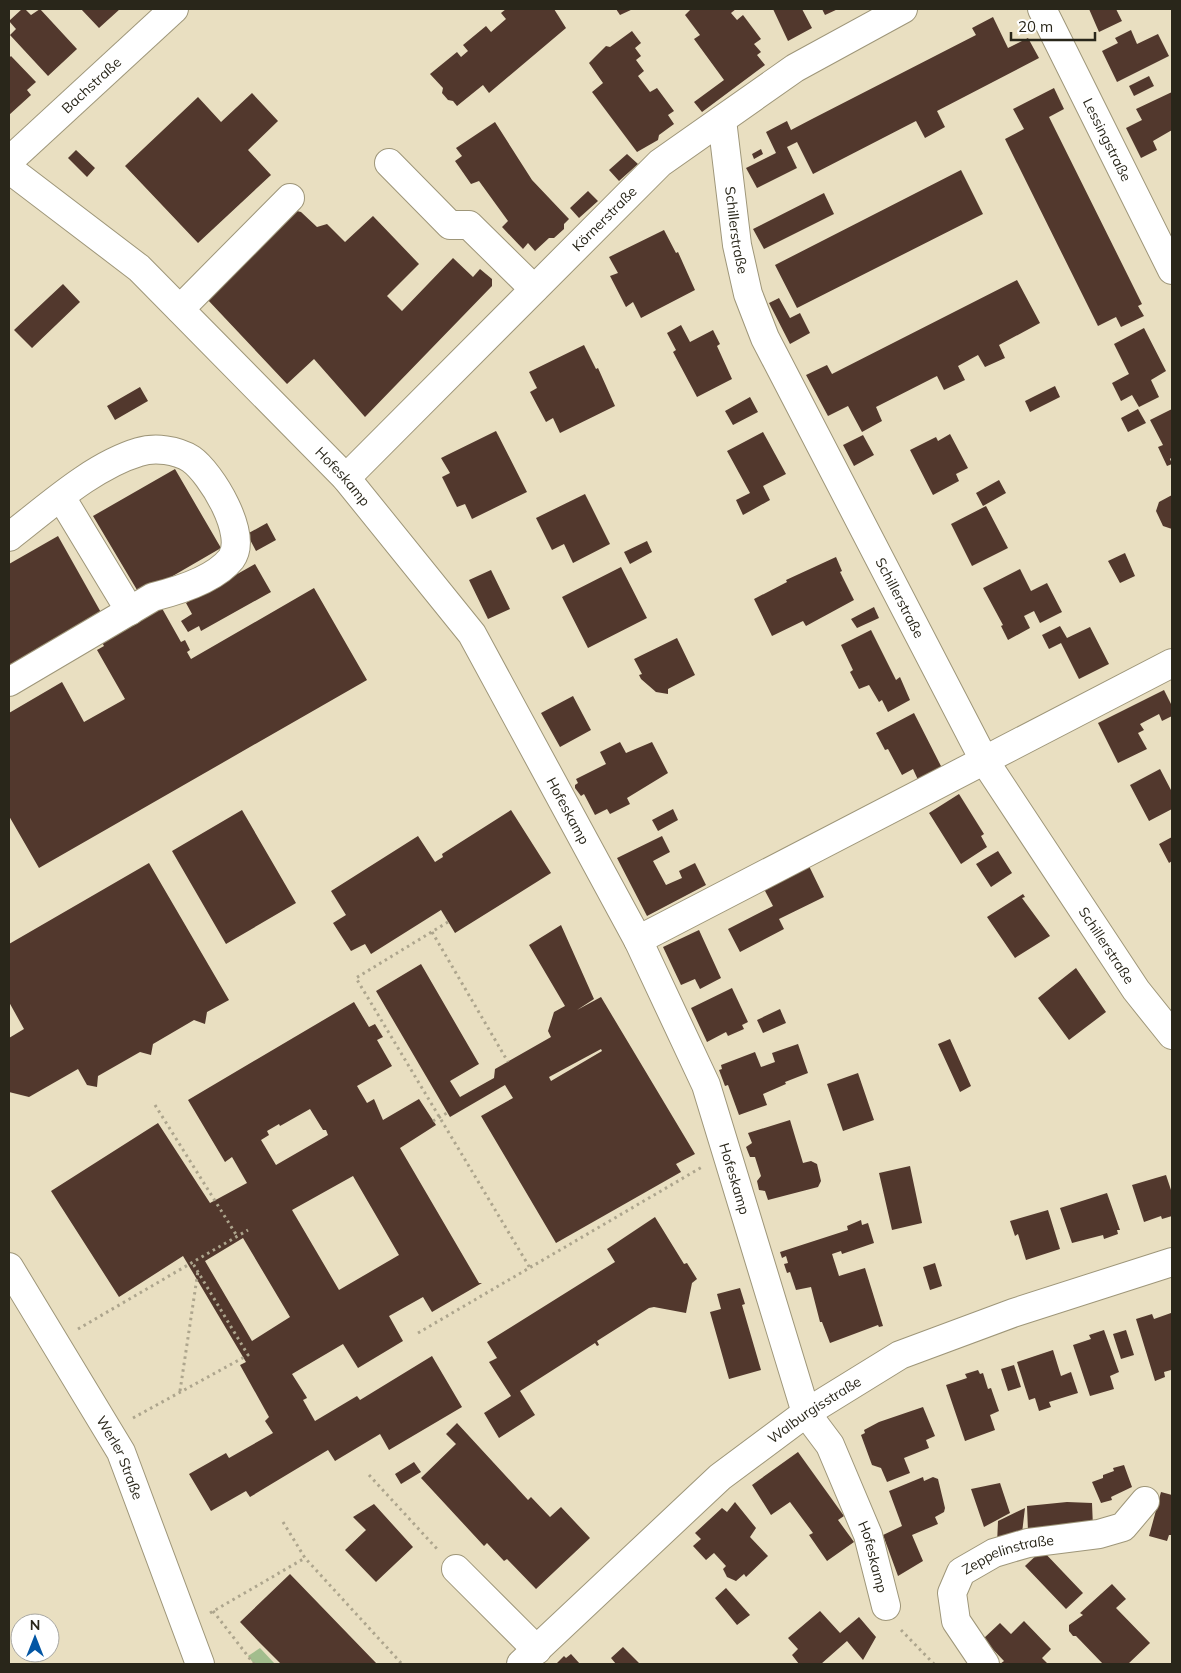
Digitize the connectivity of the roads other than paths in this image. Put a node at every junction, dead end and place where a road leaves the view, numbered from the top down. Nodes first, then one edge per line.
1 (174, 9) edge
2 (903, 9) edge
3 (1042, 9) edge
4 (722, 120) junction
5 (9, 162) edge
6 (389, 163) dead end
7 (9, 169) edge
8 (290, 198) dead end
9 (1172, 270) edge
10 (534, 289) junction
11 (180, 309) junction
12 (346, 478) junction
13 (61, 497) junction
14 (9, 537) edge
15 (130, 611) junction
16 (1172, 663) edge
17 (9, 682) edge
18 (984, 760) junction
19 (638, 940) junction
20 (1172, 1035) edge
21 (1172, 1262) edge
22 (9, 1267) edge
23 (806, 1413) junction
24 (1145, 1501) dead end
25 (456, 1569) road end
26 (886, 1606) road end
27 (529, 1657) edge
28 (200, 1664) edge
29 (985, 1664) edge

1 - 5 street, Bachstraße
2 - 4 street, Körnerstraße
3 - 9 street, Lessingstraße
4 - 10 street, Körnerstraße
4 - 18 street, Schillerstraße
6 - 10 street
7 - 11 street, Hofeskamp
8 - 11 street
10 - 12 street, Körnerstraße
11 - 12 street, Hofeskamp
12 - 19 street, Hofeskamp
13 - 14 street
13 - 15 street
13 - 15 street
15 - 17 street
16 - 18 street
18 - 19 street
18 - 20 street, Schillerstraße
19 - 23 street, Hofeskamp
21 - 23 street, Walburgisstraße
22 - 28 street, Werler Straße
23 - 26 street, Hofeskamp
23 - 27 street, Walburgisstraße
24 - 29 street, Zeppelinstraße
25 - 27 street

